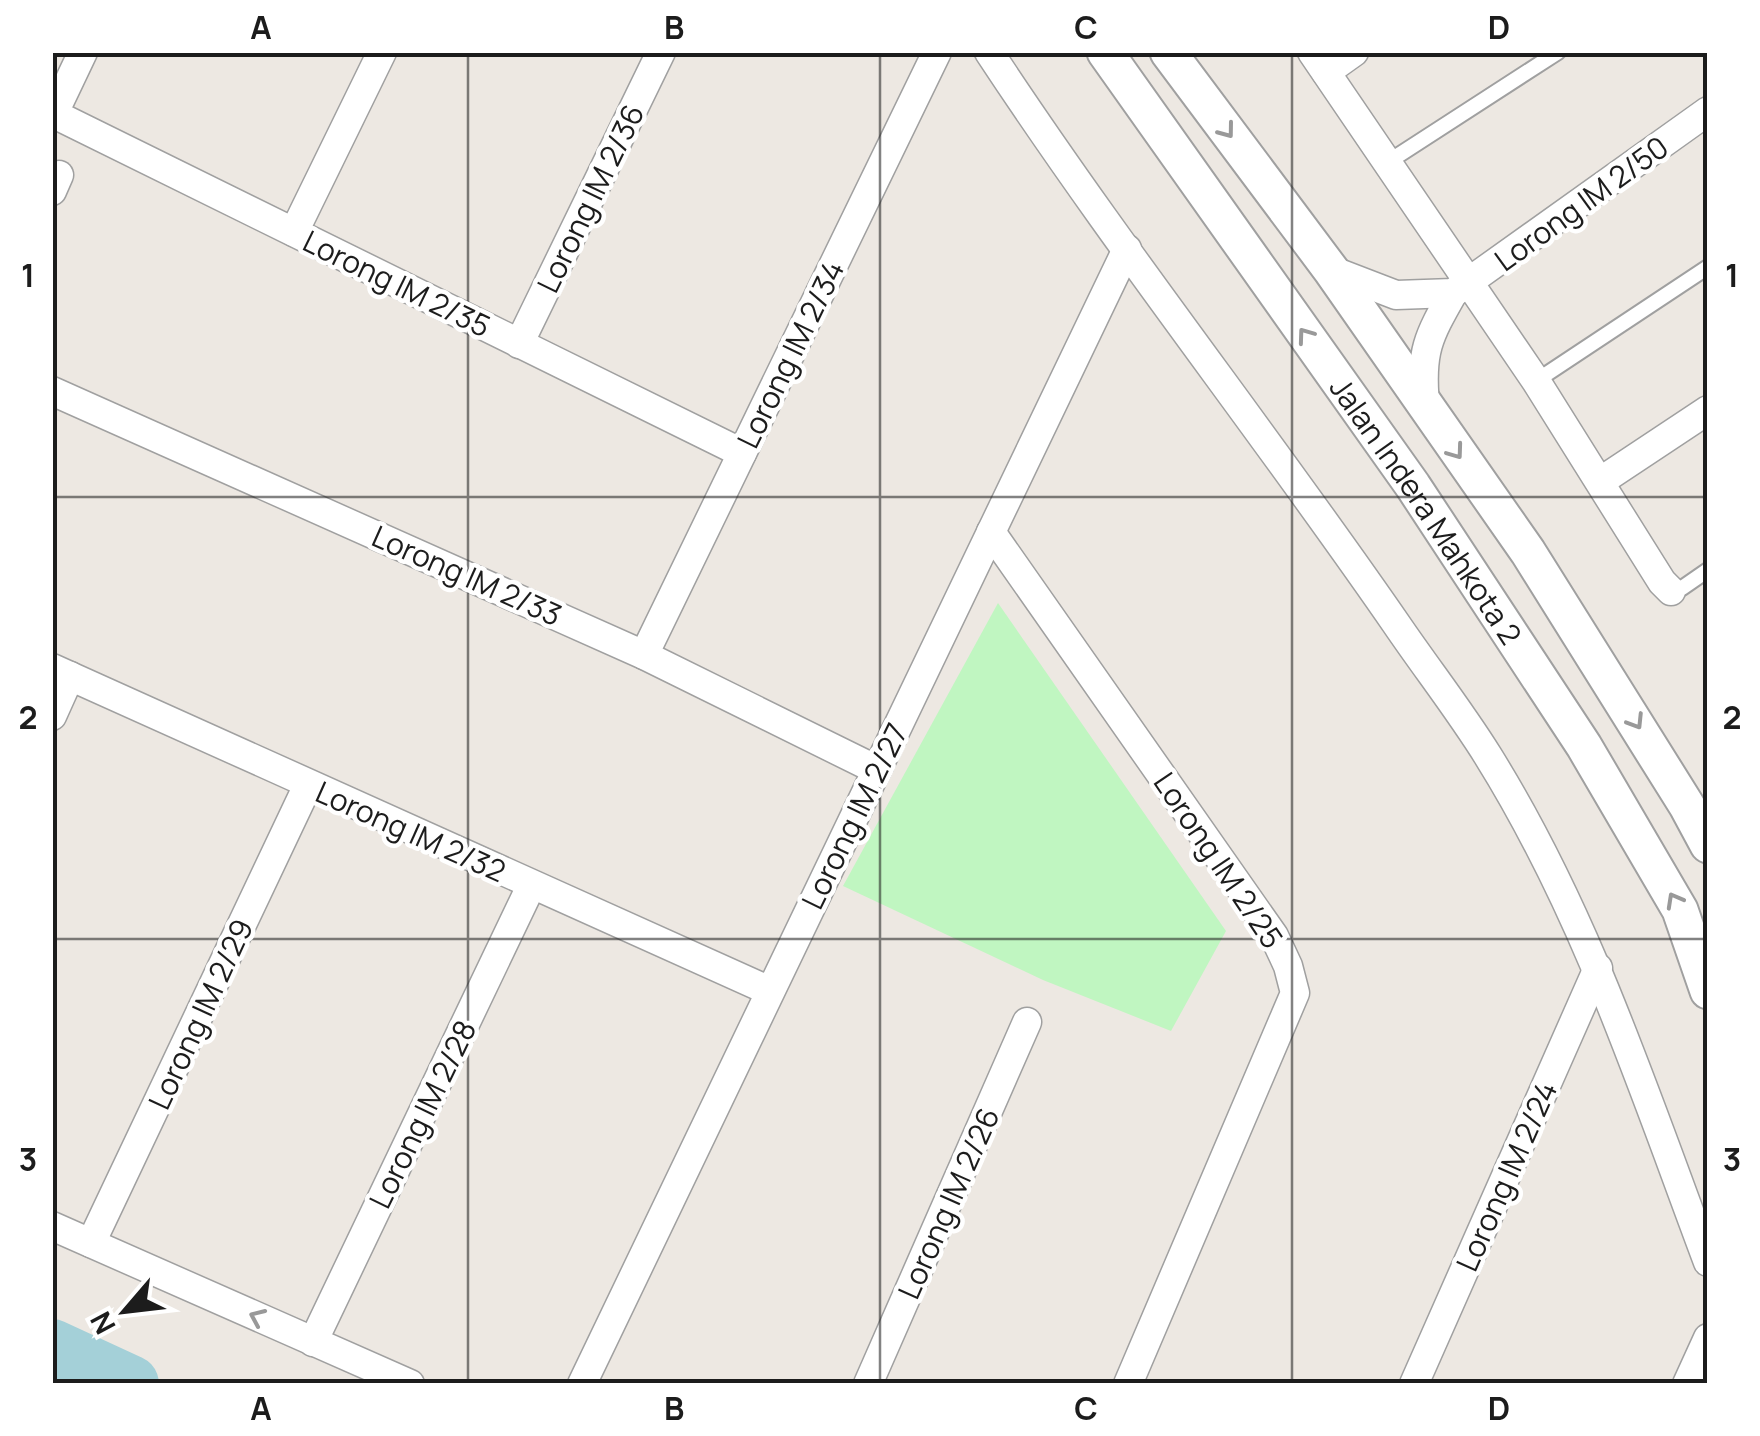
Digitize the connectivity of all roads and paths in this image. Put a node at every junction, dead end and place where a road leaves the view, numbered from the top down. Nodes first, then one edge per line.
1 (83, 52) edge
2 (382, 52) edge
3 (661, 52) edge
4 (937, 52) edge
5 (988, 52) edge
6 (1105, 52) edge
7 (1168, 52) edge
8 (1354, 52) edge
9 (1558, 52) edge
10 (1319, 62) edge
11 (1708, 111) edge
12 (53, 113) edge
13 (1388, 162) junction
14 (294, 232) junction
15 (1127, 249) junction
16 (1708, 267) edge
17 (1332, 270) junction
18 (1461, 288) junction
19 (519, 344) junction
20 (1536, 381) junction
21 (52, 391) edge
22 (1426, 409) junction
23 (1708, 410) edge
24 (742, 454) junction
25 (1601, 481) junction
26 (992, 532) junction
27 (1708, 570) edge
28 (1672, 591) joint
29 (644, 655) junction
30 (62, 672) edge
31 (52, 716) edge
32 (876, 770) junction
33 (308, 784) junction
34 (1708, 845) edge
35 (531, 886) junction
36 (1598, 968) junction
37 (770, 991) junction
38 (1708, 991) edge
39 (1027, 1022) dead end
40 (52, 1226) edge
41 (91, 1244) junction
42 (1708, 1262) edge
43 (1708, 1338) edge
44 (313, 1342) junction
45 (410, 1384) edge
46 (582, 1384) edge
47 (868, 1384) edge
48 (1128, 1384) edge
49 (1414, 1384) edge
50 (1687, 1384) edge

1 - 12 street
2 - 14 street
3 - 19 street, Lorong IM 2/36
4 - 24 street, Lorong IM 2/34
5 - 15 street
38 -> 6 street, Jalan Indera Mahkota 2
7 -> 17 street, Jalan Indera Mahkota 2
8 - 10 street
9 - 13 lane
10 - 13 street
11 - 18 street, Lorong IM 2/50
12 - 14 street, Lorong IM 2/35
13 - 18 street
14 - 19 street, Lorong IM 2/35
15 - 26 street, Lorong IM 2/27
15 - 36 street
16 - 20 lane
17 - 18 street
17 - 22 street, Jalan Indera Mahkota 2
18 - 20 street
18 - 22 street
19 - 24 street, Lorong IM 2/35
20 - 25 street
21 - 29 street, Lorong IM 2/33
22 -> 34 street, Jalan Indera Mahkota 2
23 - 25 street
24 - 29 street, Lorong IM 2/34
25 - 28 street
26 - 32 street, Lorong IM 2/27
26 - 48 street, Lorong IM 2/25
27 - 28 lane
29 - 32 street, Lorong IM 2/33
30 - 31 street
30 - 33 street, Lorong IM 2/32
32 - 37 street, Lorong IM 2/27
33 - 35 street, Lorong IM 2/32
33 - 41 street, Lorong IM 2/29
35 - 37 street, Lorong IM 2/32
35 - 44 street, Lorong IM 2/28
36 - 42 street
36 - 49 street, Lorong IM 2/24
37 - 46 street, Lorong IM 2/27
39 - 47 street, Lorong IM 2/26
40 - 41 street
44 -> 41 street
43 - 50 street
44 - 45 street

